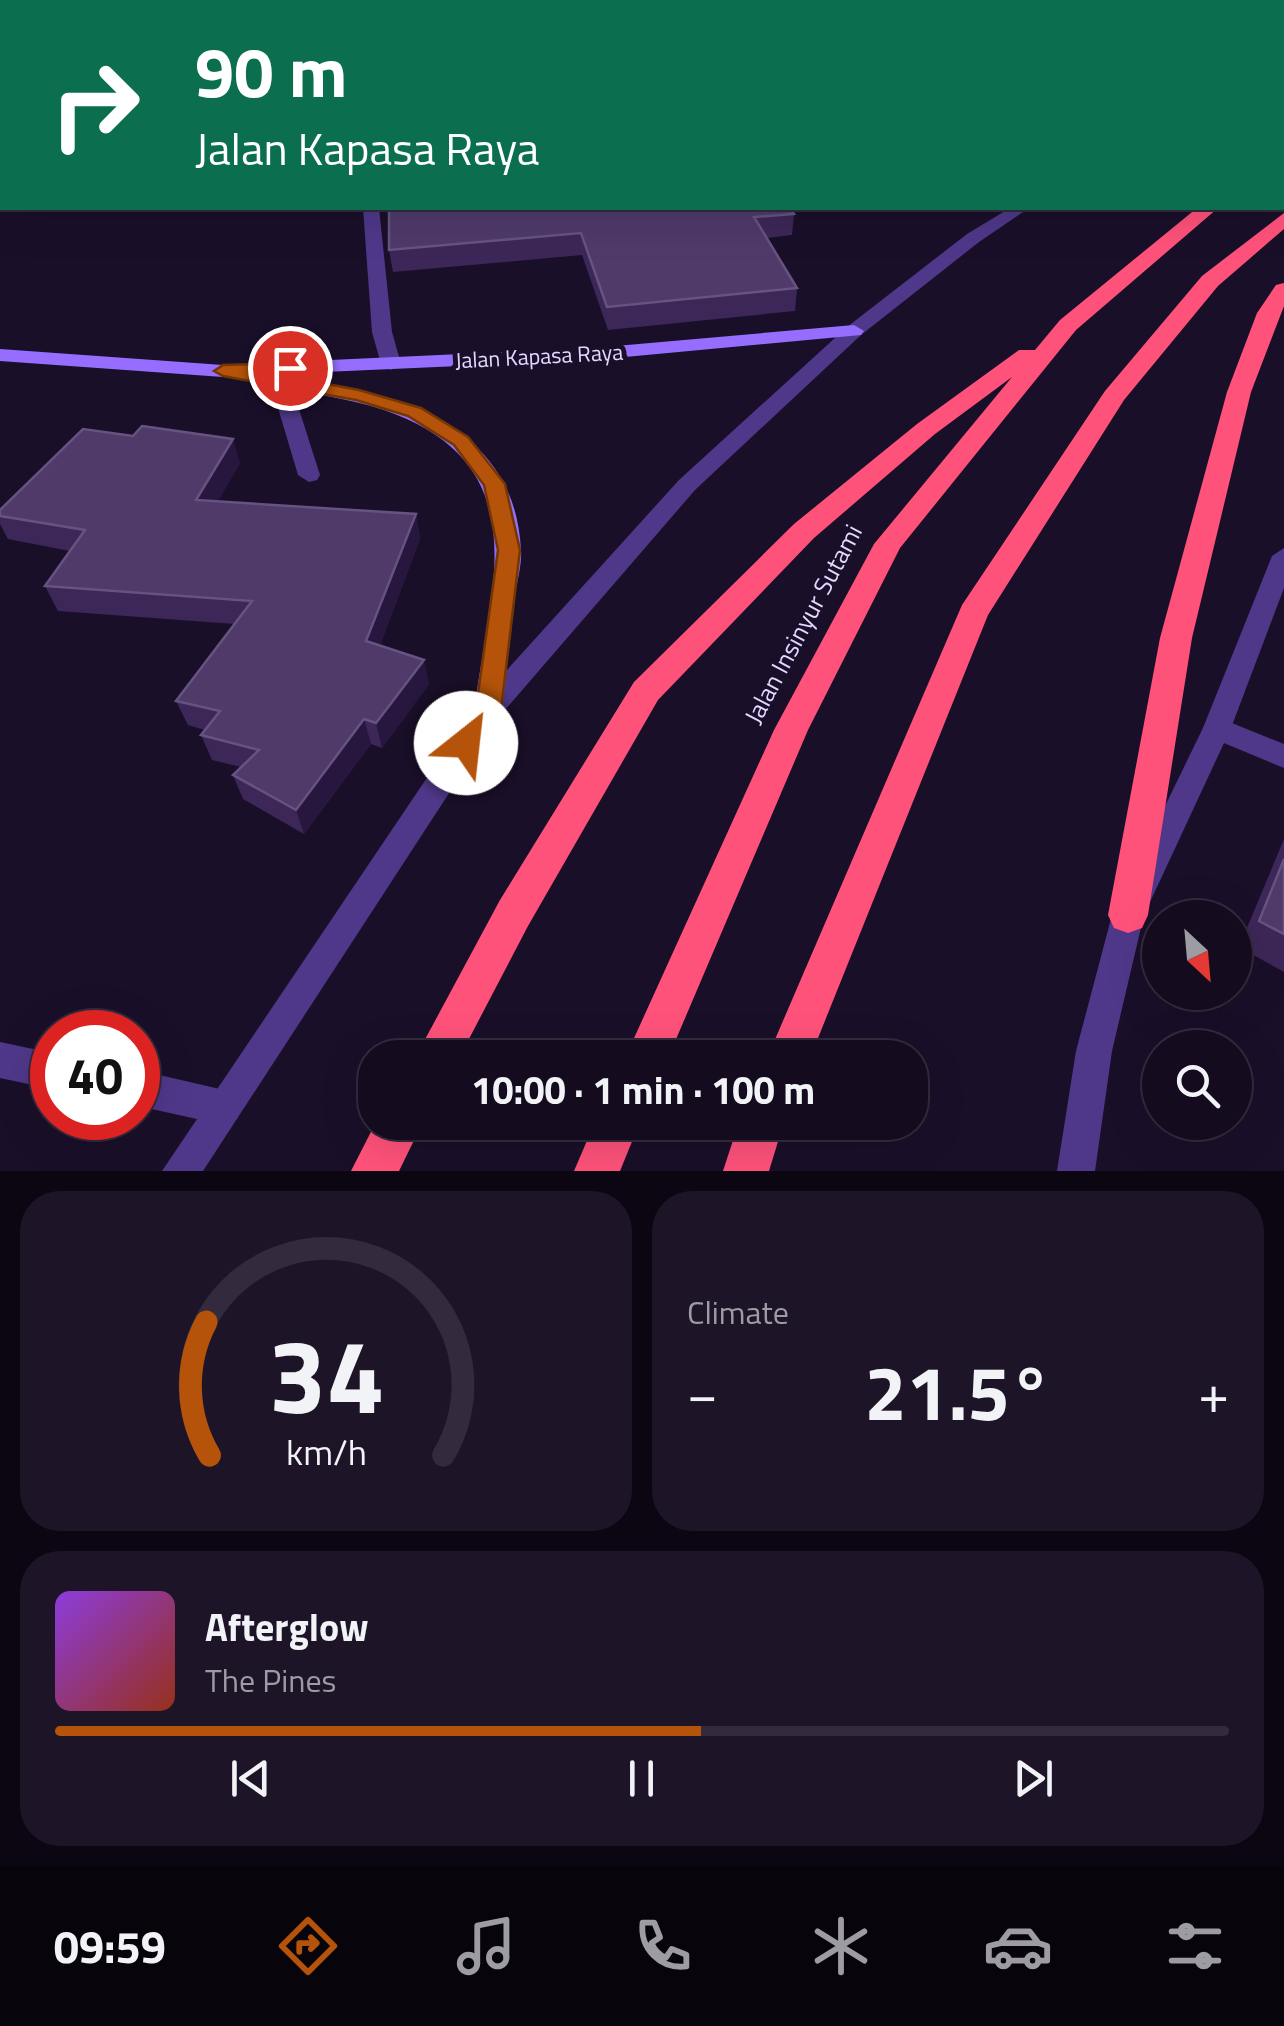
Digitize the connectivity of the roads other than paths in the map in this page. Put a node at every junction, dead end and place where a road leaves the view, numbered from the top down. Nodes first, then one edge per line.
1 (371, 210) edge
2 (1018, 210) edge
3 (1206, 210) edge
4 (1284, 219) edge
5 (1284, 290) edge
6 (1068, 325) junction
7 (854, 330) junction
8 (0, 355) edge
9 (390, 364) junction
10 (223, 371) junction
11 (280, 381) junction
12 (309, 475) dead end
13 (1284, 556) edge
14 (488, 710) junction
15 (1217, 728) junction
16 (1284, 756) edge
17 (1128, 914) junction
18 (446, 1040) edge
19 (654, 1040) edge
20 (795, 1040) edge
21 (0, 1060) edge
22 (30, 1066) edge
23 (160, 1093) edge
24 (224, 1106) junction
25 (390, 1140) edge
26 (610, 1140) edge
27 (756, 1140) edge
28 (180, 1171) edge
29 (374, 1171) edge
30 (597, 1171) edge
31 (746, 1171) edge
32 (1076, 1171) edge

1 - 9 street
2 - 7 street
3 - 6 highway, Jalan Insinyur Sutami
4 - 20 highway
5 - 17 highway
6 - 18 highway
6 - 19 highway, Jalan Insinyur Sutami
7 - 9 main road, Jalan Kapasa Raya
7 - 14 street
8 - 10 main road, Jalan Kapasa Raya
9 - 10 main road, Jalan Kapasa Raya
10 - 11 main road, Jalan Kapasa Raya
11 - 12 street
11 - 14 main road, Jalan Kapasa Raya
13 - 15 street
14 - 24 street
15 - 16 street
15 - 17 street
17 - 32 street
21 - 22 street
23 - 24 street
24 - 28 street
25 - 29 highway
26 - 30 highway
27 - 31 highway

